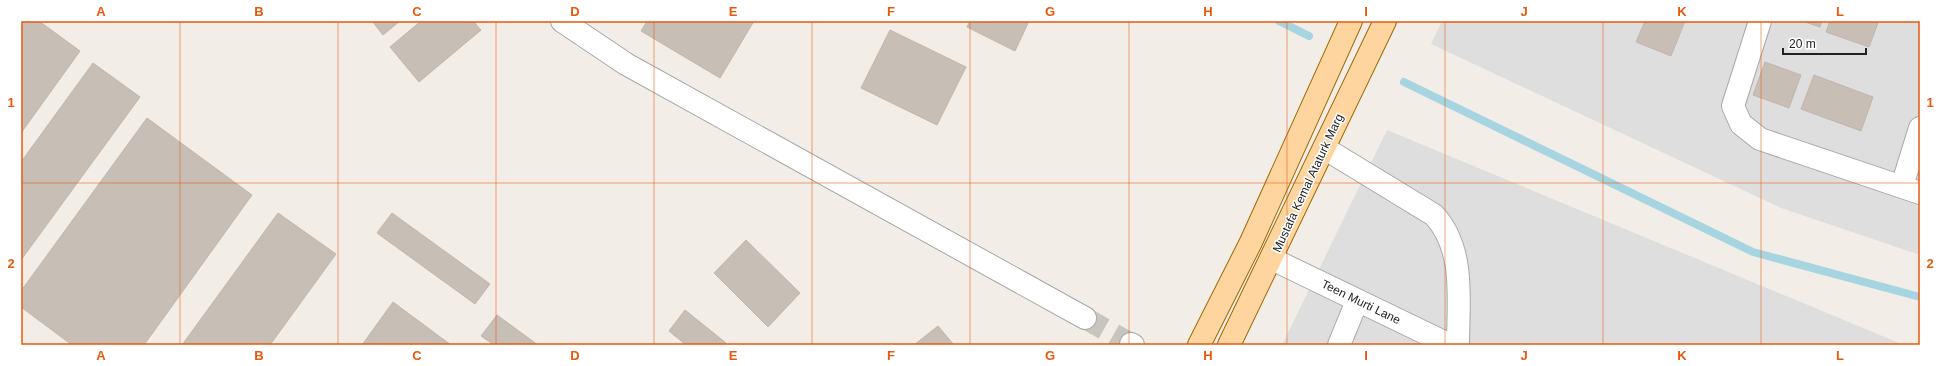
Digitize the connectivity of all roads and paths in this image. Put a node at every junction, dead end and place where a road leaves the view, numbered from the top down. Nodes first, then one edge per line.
1 (562, 21) edge
2 (1351, 21) edge
3 (1385, 21) edge
4 (1760, 21) edge
5 (1920, 128) edge
6 (1324, 148) junction
7 (1911, 189) edge
8 (1272, 259) junction
9 (1357, 301) junction
10 (1085, 318) tunnel mouth
11 (1199, 345) edge
12 (1229, 345) edge
13 (1339, 345) edge
14 (1450, 345) edge
15 (1458, 345) edge

1 - 10 street
2 - 11 main road
3 - 6 main road, Mustafa Kemal Ataturk Marg
4 - 7 street
5 - 7 street
6 - 8 main road, Mustafa Kemal Ataturk Marg
6 - 15 street
8 - 9 street, Teen Murti Lane
8 - 12 main road, Mustafa Kemal Ataturk Marg
9 - 13 street
9 - 14 street, Teen Murti Lane

